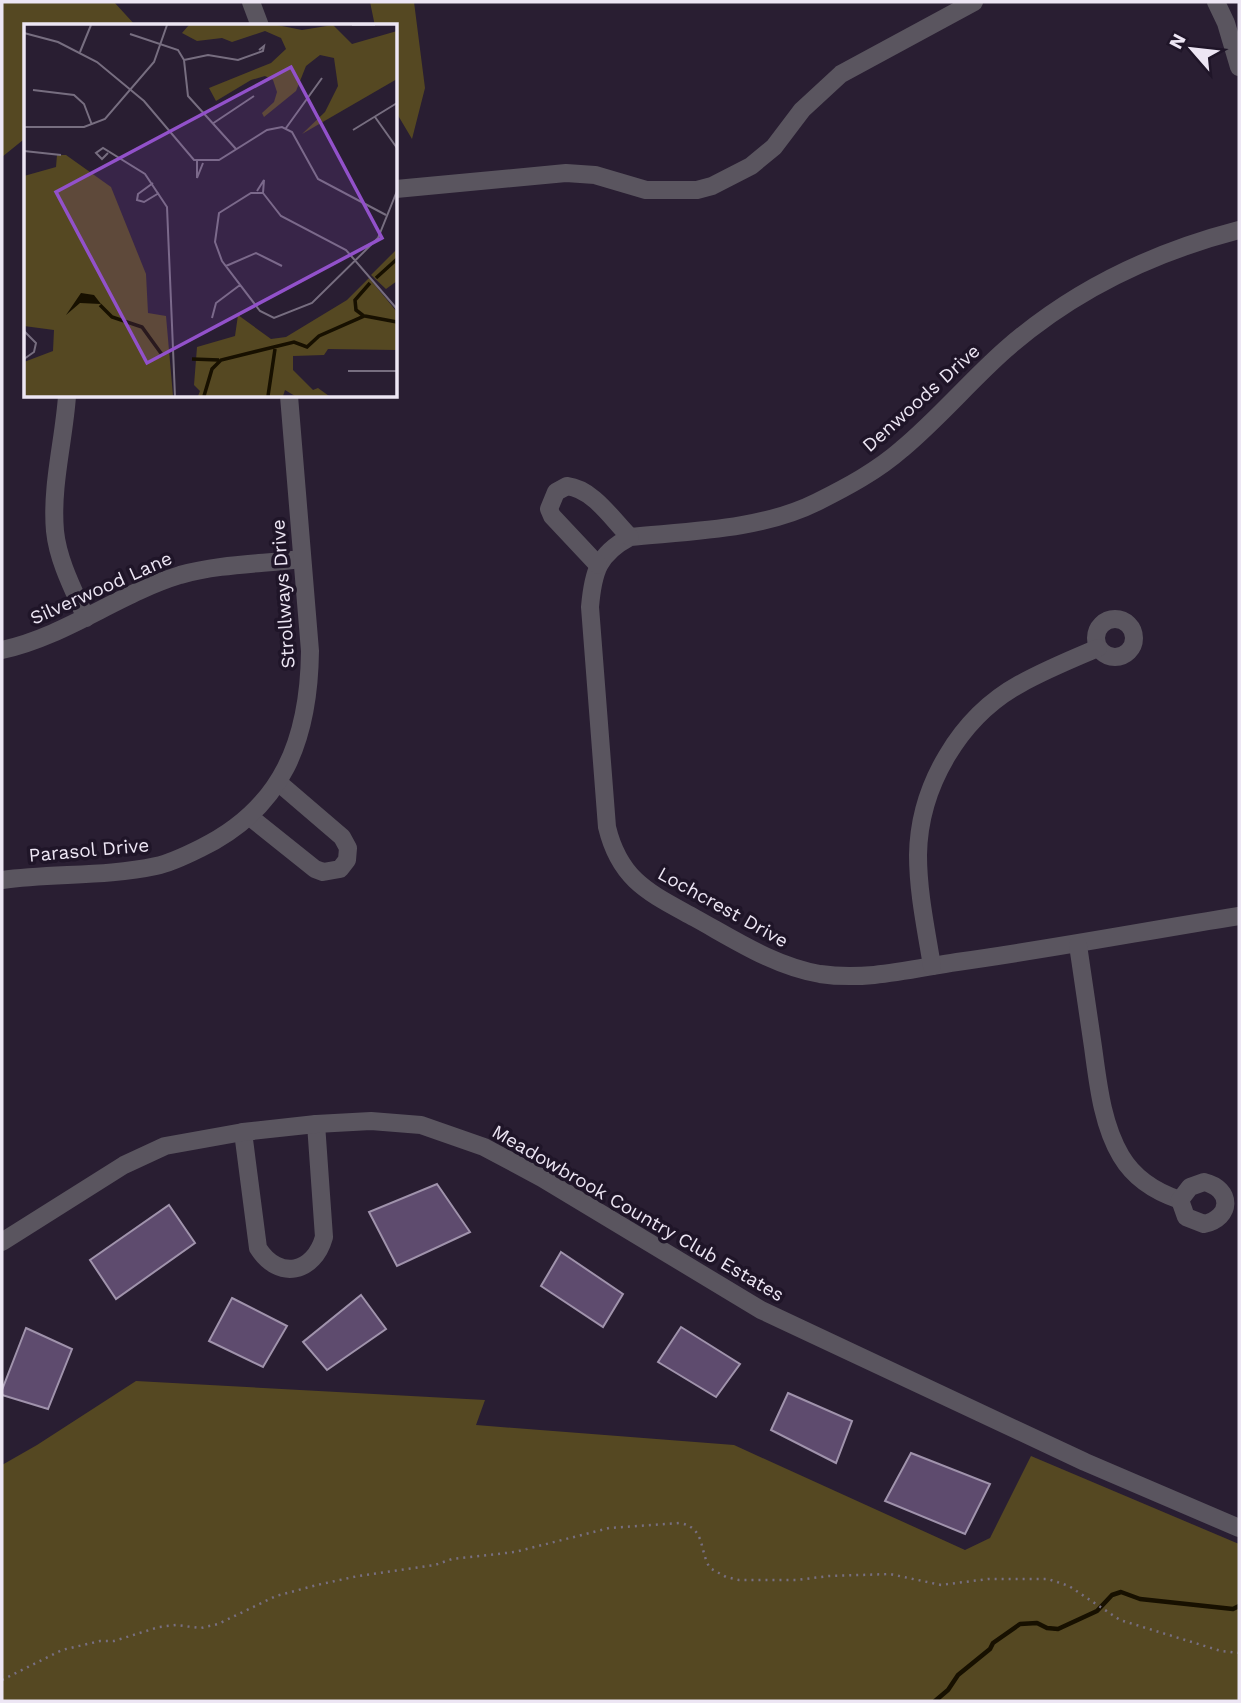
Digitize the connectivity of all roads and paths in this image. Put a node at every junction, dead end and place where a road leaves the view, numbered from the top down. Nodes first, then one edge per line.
1 (251, 2) edge
2 (974, 2) edge
3 (1216, 2) edge
4 (259, 24) edge
5 (1239, 67) edge
6 (397, 189) edge
7 (1239, 230) edge
8 (66, 397) edge
9 (289, 397) edge
10 (630, 537) junction
11 (302, 559) junction
12 (598, 565) junction
13 (86, 618) junction
14 (1097, 648) dead end
15 (2, 650) edge
16 (279, 783) junction
17 (250, 817) junction
18 (2, 880) edge
19 (1239, 916) edge
20 (1078, 945) junction
21 (932, 966) junction
22 (316, 1124) junction
23 (243, 1132) junction
24 (1180, 1200) dead end
25 (2, 1242) edge
26 (1239, 1528) edge
27 (1239, 1653) edge
28 (2, 1680) edge

1 - 4 street
2 - 6 street
3 - 5 street
7 - 10 street, Denwoods Drive
8 - 13 street
9 - 11 street, Strollways Drive
10 - 12 street
10 - 12 street
11 - 13 street, Silverwood Lane
11 - 16 street, Strollways Drive
12 - 21 street, Lochcrest Drive
13 - 15 street, Silverwood Lane
14 - 21 street
16 - 17 street, Parasol Drive
16 - 17 street
17 - 18 street, Parasol Drive
19 - 20 street, Lochcrest Drive
20 - 21 street, Lochcrest Drive
20 - 24 street
22 - 23 street, Meadowbrook Country Club Estates
22 - 23 street
22 - 26 street, Meadowbrook Country Club Estates
23 - 25 street, Meadowbrook Country Club Estates
27 - 28 path

